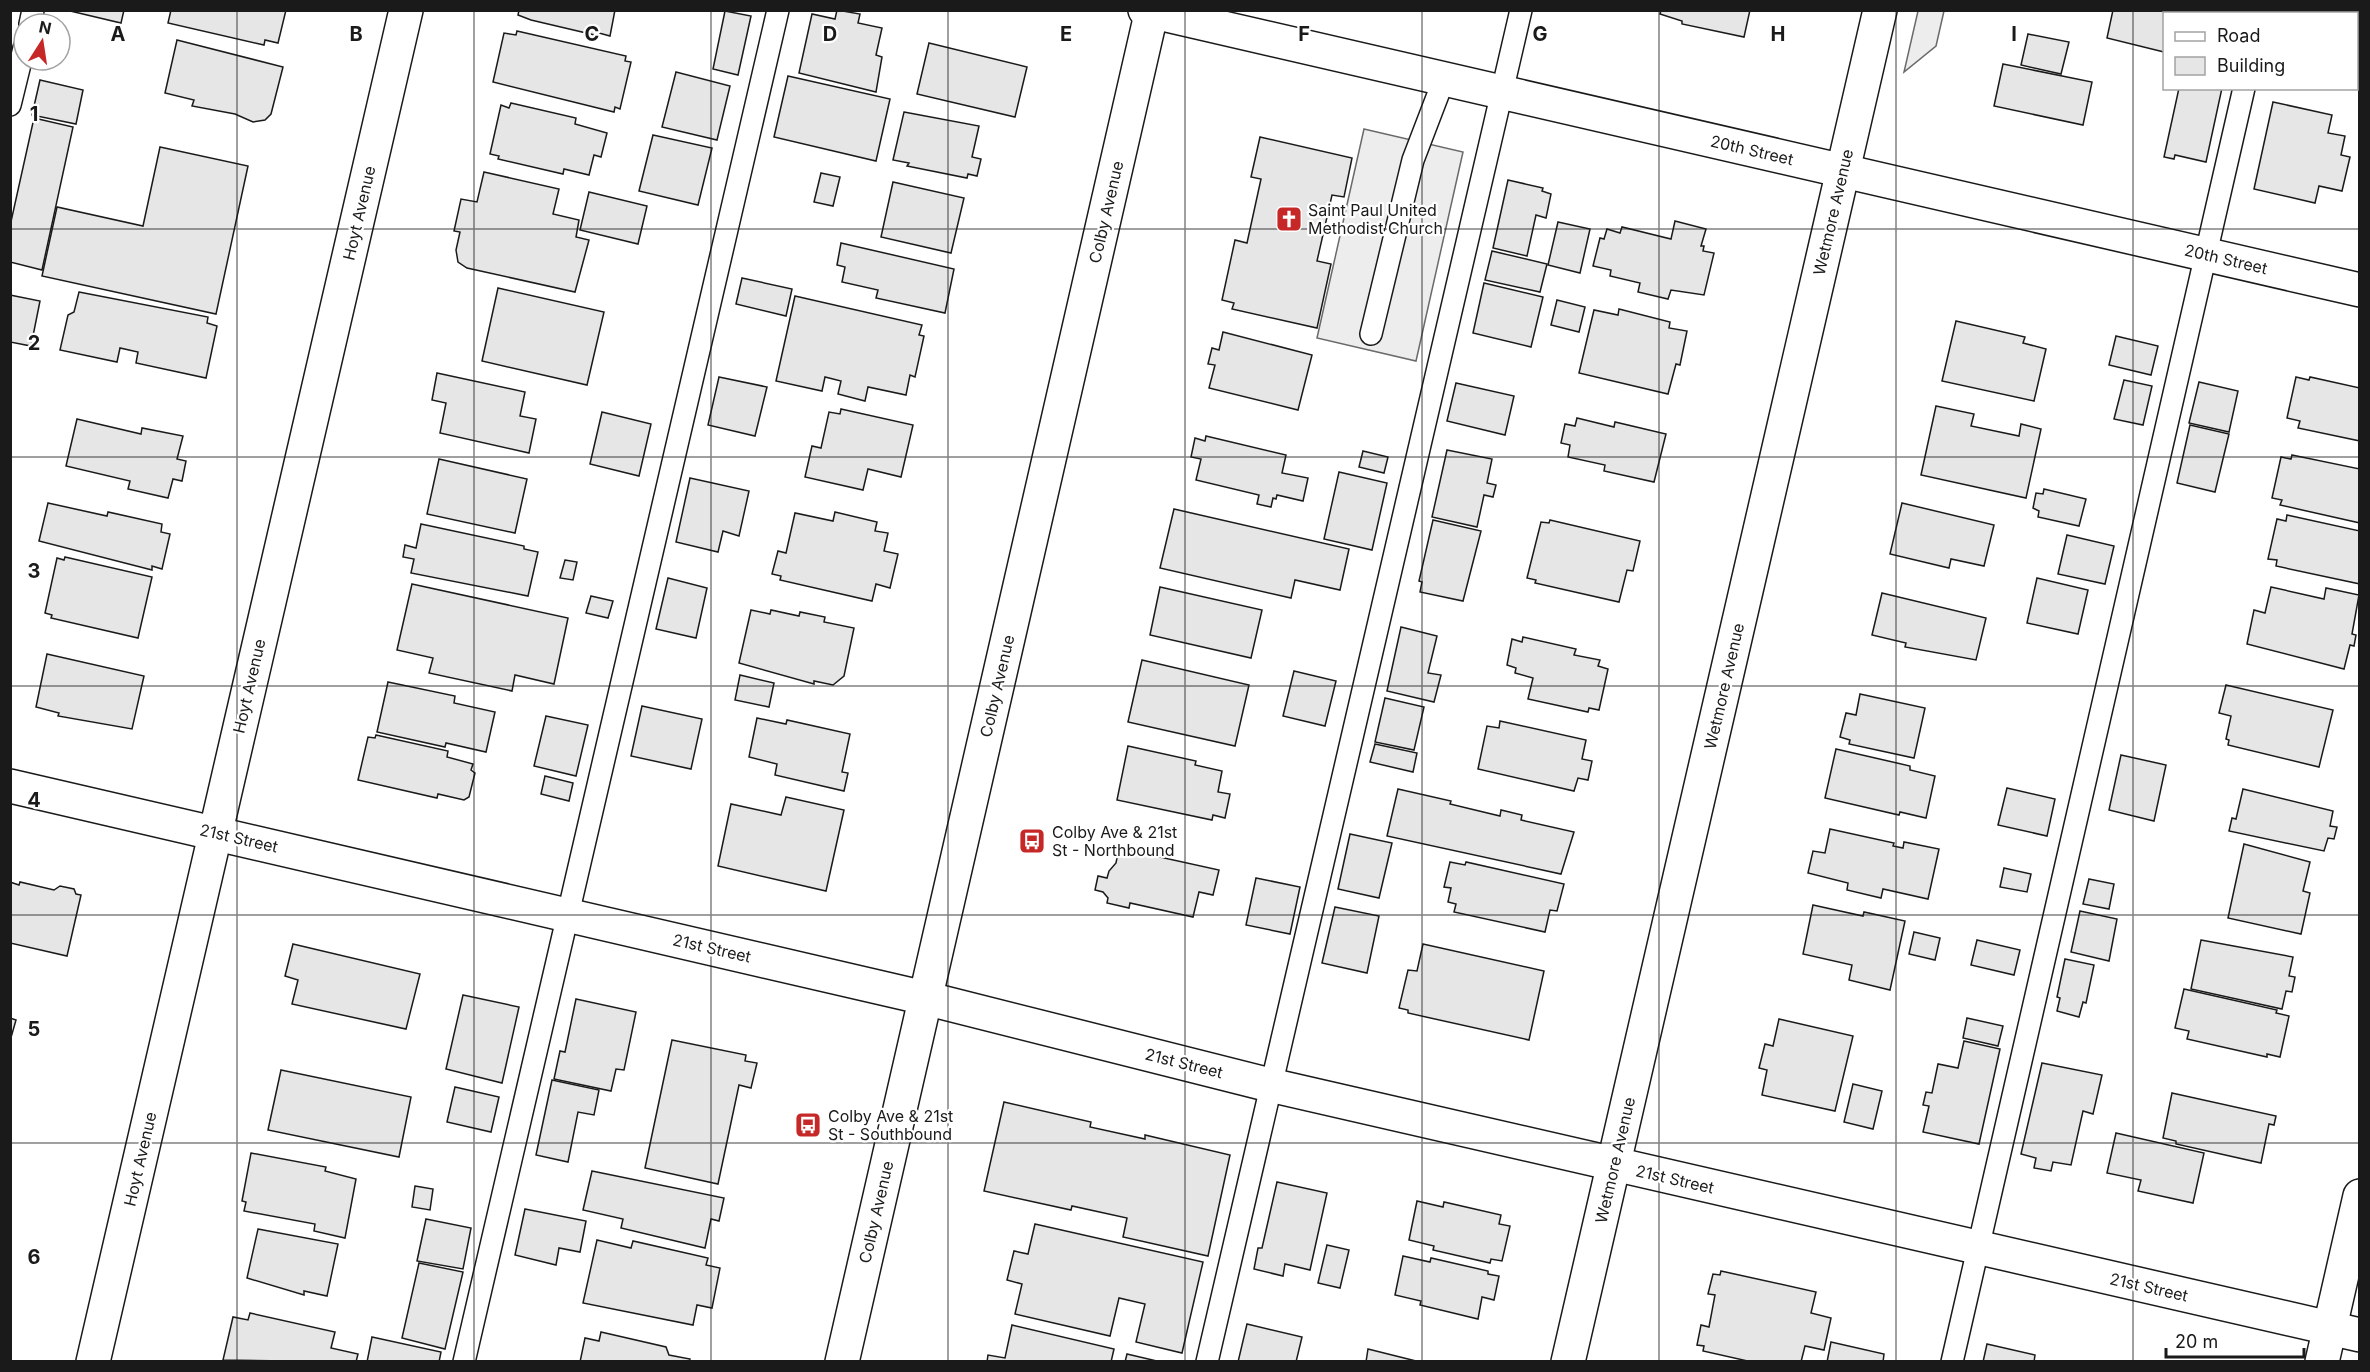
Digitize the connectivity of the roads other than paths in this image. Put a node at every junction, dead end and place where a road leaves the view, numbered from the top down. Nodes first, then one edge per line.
1 (406, 10) edge
2 (778, 10) edge
3 (1521, 10) edge
4 (1880, 10) edge
5 (1150, 11) edge
6 (18, 72) edge
7 (1444, 79) junction
8 (2244, 90) edge
9 (1502, 93) junction
10 (10, 105) edge
11 (1843, 171) junction
12 (2206, 255) junction
13 (2360, 290) edge
14 (1371, 334) dead end
15 (10, 786) edge
16 (215, 833) junction
17 (569, 914) junction
18 (925, 998) junction
19 (1270, 1085) junction
20 (1614, 1165) junction
21 (2360, 1196) edge
22 (1978, 1248) junction
23 (2344, 1332) edge
24 (93, 1362) edge
25 (464, 1362) edge
26 (842, 1362) edge
27 (1207, 1362) edge
28 (1568, 1362) edge
29 (1952, 1362) edge
30 (2322, 1362) edge

1 - 16 street, Hoyt Avenue
2 - 17 lane
3 - 9 lane
4 - 11 street, Wetmore Avenue
5 - 7 street, 20th Street
5 - 18 street, Colby Avenue
6 - 10 lane
7 - 9 street, 20th Street
7 - 14 lane
8 - 12 lane
9 - 11 street, 20th Street
9 - 19 lane
11 - 12 street, 20th Street
11 - 20 street, Wetmore Avenue
12 - 13 street, 20th Street
12 - 22 lane
15 - 16 street, 21st Street
16 - 17 street, 21st Street
16 - 24 street, Hoyt Avenue
17 - 18 street, 21st Street
17 - 25 lane
18 - 19 street, 21st Street
18 - 26 street, Colby Avenue
19 - 20 street, 21st Street
19 - 27 lane
20 - 22 street, 21st Street
20 - 28 street, Wetmore Avenue
21 - 23 street
22 - 23 street, 21st Street
22 - 29 lane
23 - 30 street

